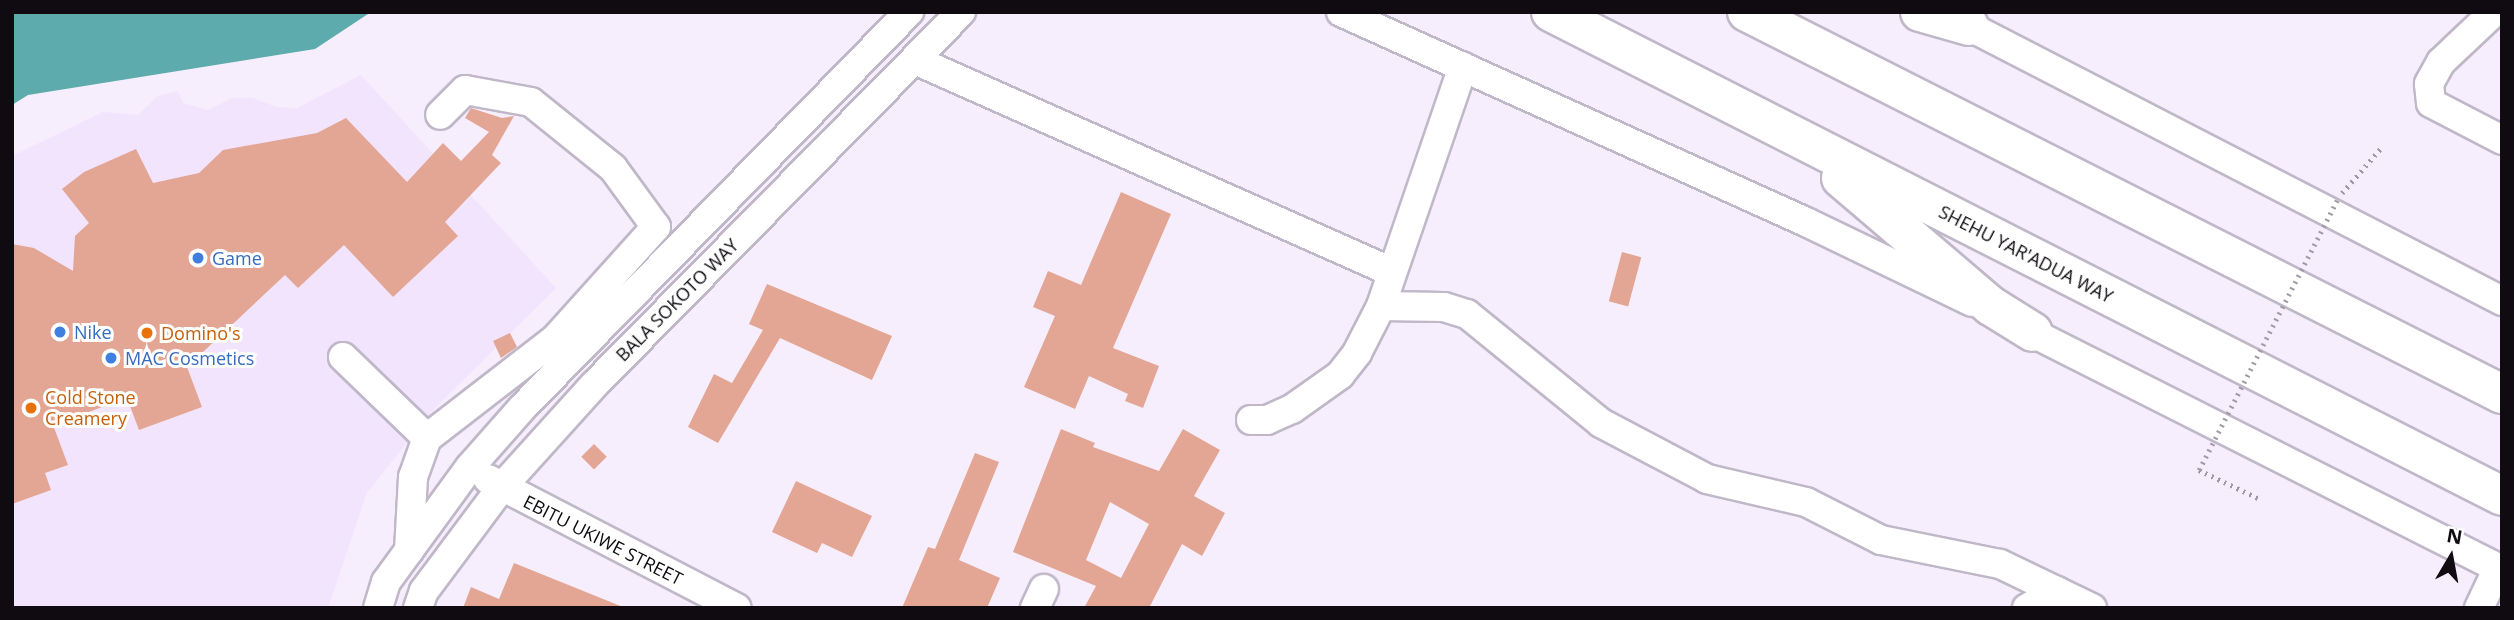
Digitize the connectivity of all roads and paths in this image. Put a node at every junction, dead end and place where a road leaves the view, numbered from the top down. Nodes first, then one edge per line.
1 (909, 12) edge
2 (961, 12) edge
3 (1341, 12) edge
4 (1551, 12) edge
5 (1746, 12) edge
6 (1920, 12) edge
7 (2494, 12) edge
8 (1956, 19) edge
9 (1638, 57) junction
10 (915, 60) junction
11 (1463, 67) junction
12 (440, 115) dead end
13 (2502, 140) edge
14 (2381, 148) dead end
15 (656, 226) junction
16 (681, 245) junction
17 (1392, 272) junction
18 (2502, 300) edge
19 (1381, 306) junction
20 (2034, 332) junction
21 (343, 357) dead end
22 (2502, 394) edge
23 (1251, 420) dead end
24 (427, 438) junction
25 (470, 467) junction
26 (501, 488) junction
27 (2502, 496) edge
28 (2260, 499) dead end
29 (409, 551) junction
30 (2500, 569) edge
31 (2057, 591) junction
32 (378, 608) edge
33 (418, 608) edge
34 (737, 608) edge
35 (2027, 608) edge
36 (2092, 608) edge
37 (2479, 608) edge

1 - 16 street, BALA SOKOTO WAY
2 - 10 street, BALA SOKOTO WAY
3 - 11 street
4 - 9 highway, SHEHU YAR'ADUA WAY
5 - 22 highway
6 - 8 highway
7 - 13 street
8 - 18 street
9 - 20 highway
9 - 27 highway, SHEHU YAR'ADUA WAY
10 - 17 street
10 - 26 street, BALA SOKOTO WAY
11 - 17 street
11 - 20 street
12 - 15 street
14 - 28 path, bridge
15 - 16 street
15 - 24 street
16 - 25 street, BALA SOKOTO WAY
17 - 19 street
19 - 23 street
19 - 31 street
20 - 30 street
21 - 24 street
24 - 29 street
25 - 26 street, EBITU UKIWE STREET
25 - 29 street, BALA SOKOTO WAY
26 - 33 street, BALA SOKOTO WAY
26 - 34 street, EBITU UKIWE STREET
29 - 32 street, BALA SOKOTO WAY
30 - 37 street
31 - 35 street
31 - 36 street

